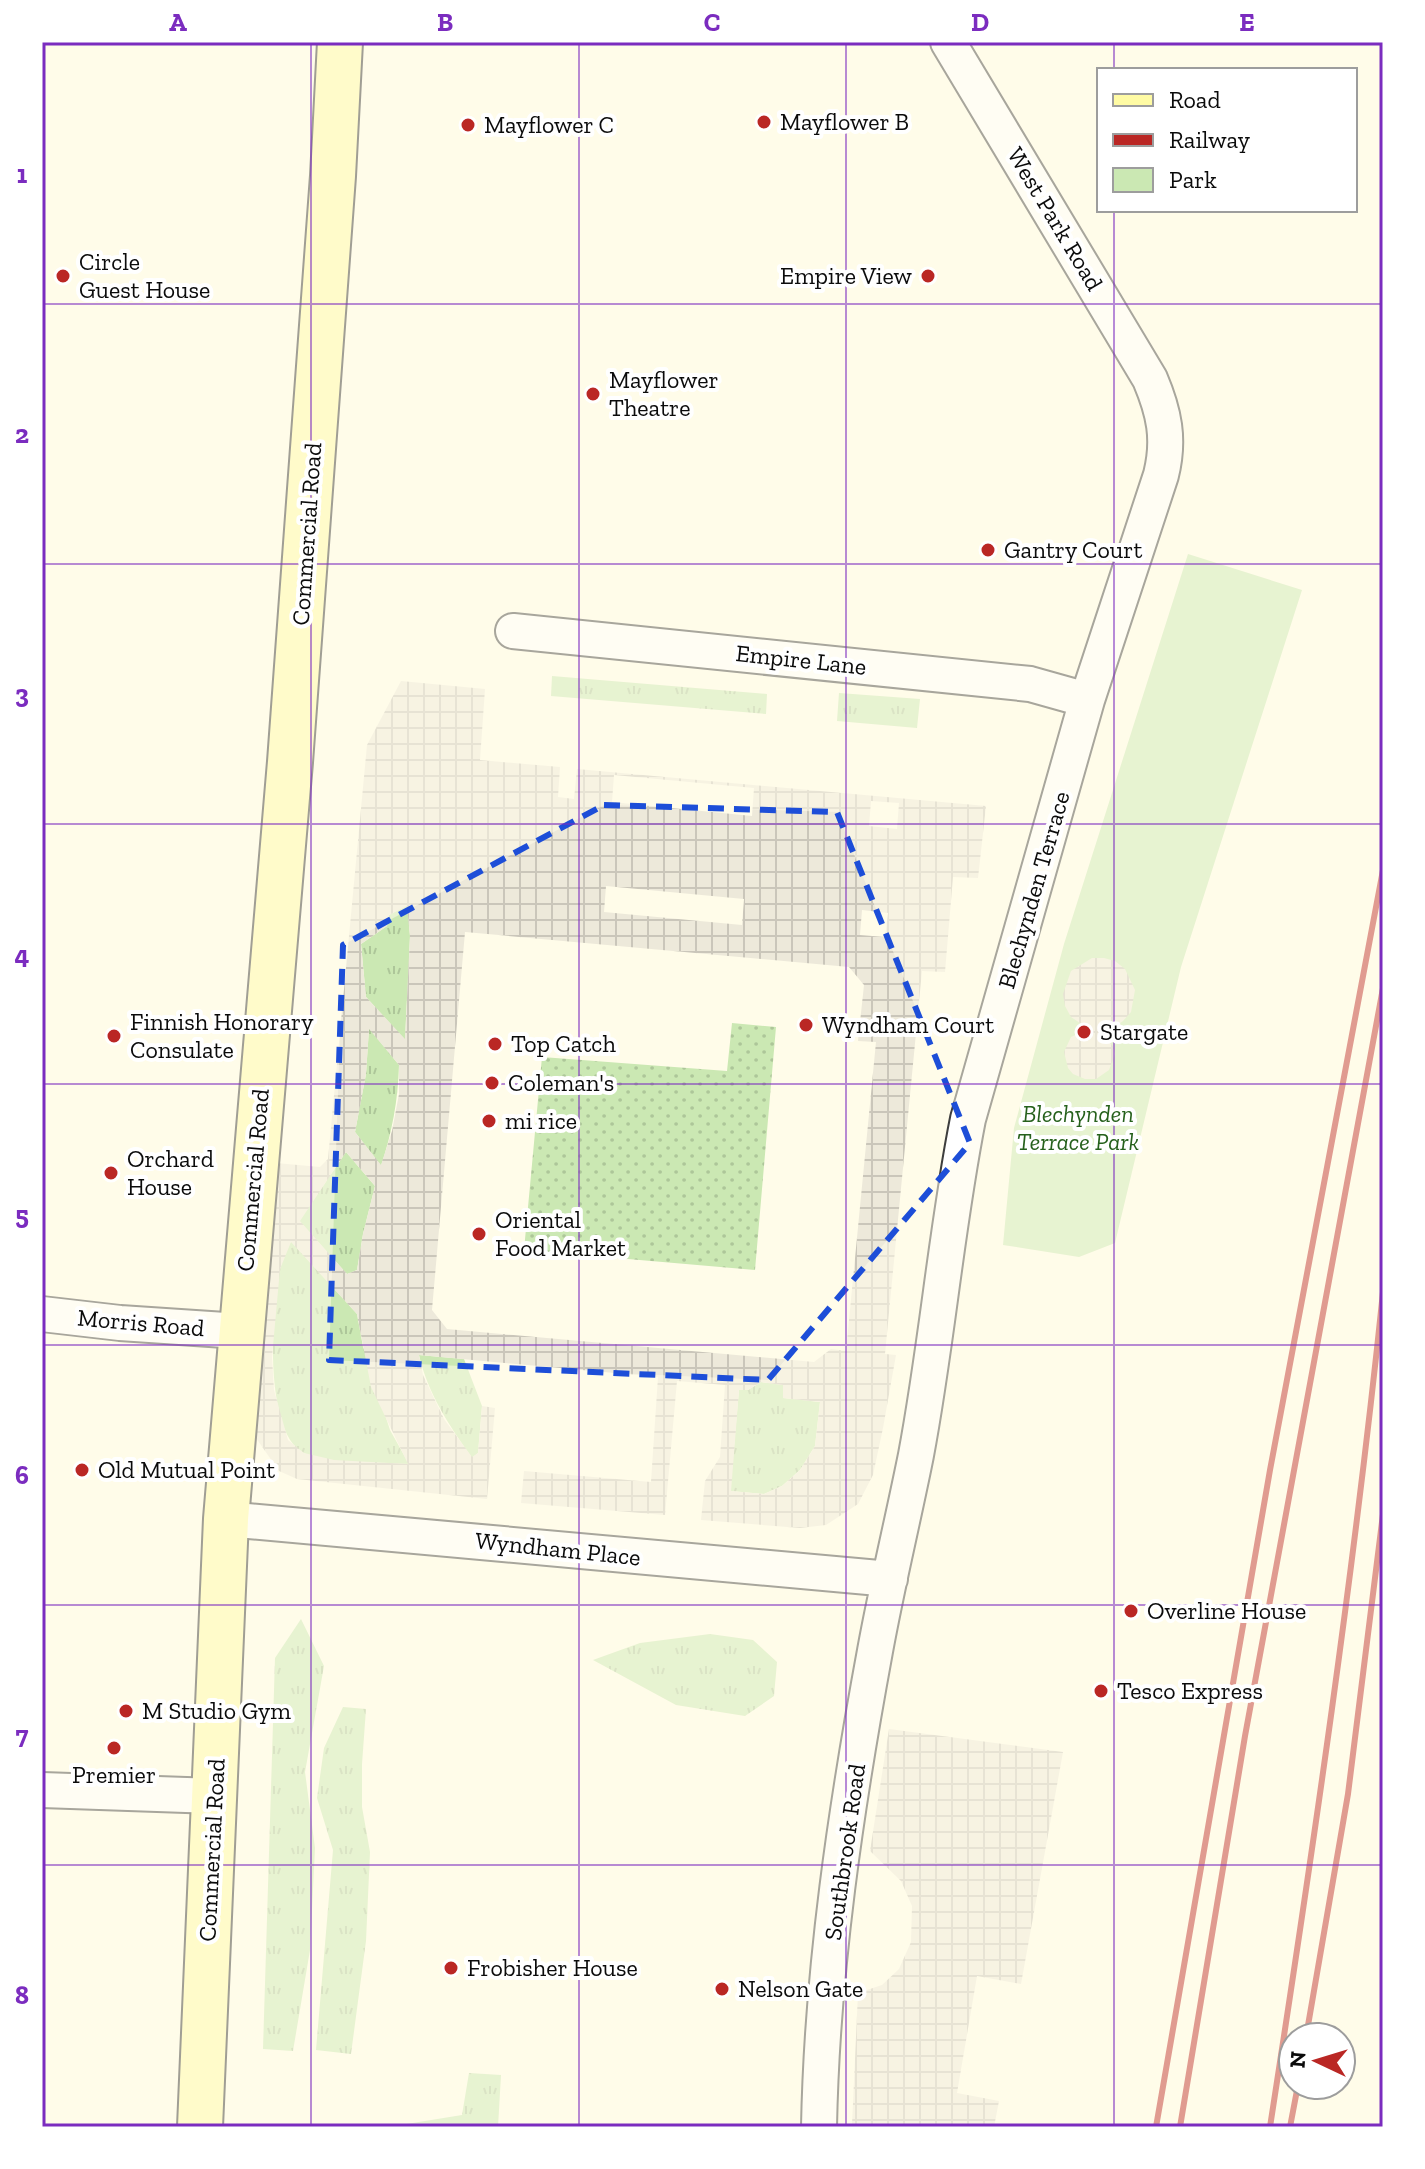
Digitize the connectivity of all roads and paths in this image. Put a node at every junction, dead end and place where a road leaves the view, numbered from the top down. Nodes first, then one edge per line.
1 (340, 42) edge
2 (948, 42) edge
3 (1158, 399) joint
4 (513, 631) dead end
5 (1087, 700) junction
6 (42, 1314) edge
7 (240, 1331) junction
8 (226, 1519) junction
9 (890, 1579) junction
10 (42, 1790) edge
11 (215, 1796) junction
12 (200, 2127) edge
13 (819, 2127) edge

1 - 7 street, Commercial Road
2 - 3 street, West Park Road
3 - 5 street, Blechynden Terrace
4 - 5 street, Empire Lane
5 - 9 street, Blechynden Terrace
6 - 7 street, Morris Road
7 - 8 street, Commercial Road
8 - 9 street, Wyndham Place
8 - 11 street, Commercial Road
9 - 13 street, Southbrook Road
10 - 11 street
11 - 12 street, Commercial Road

